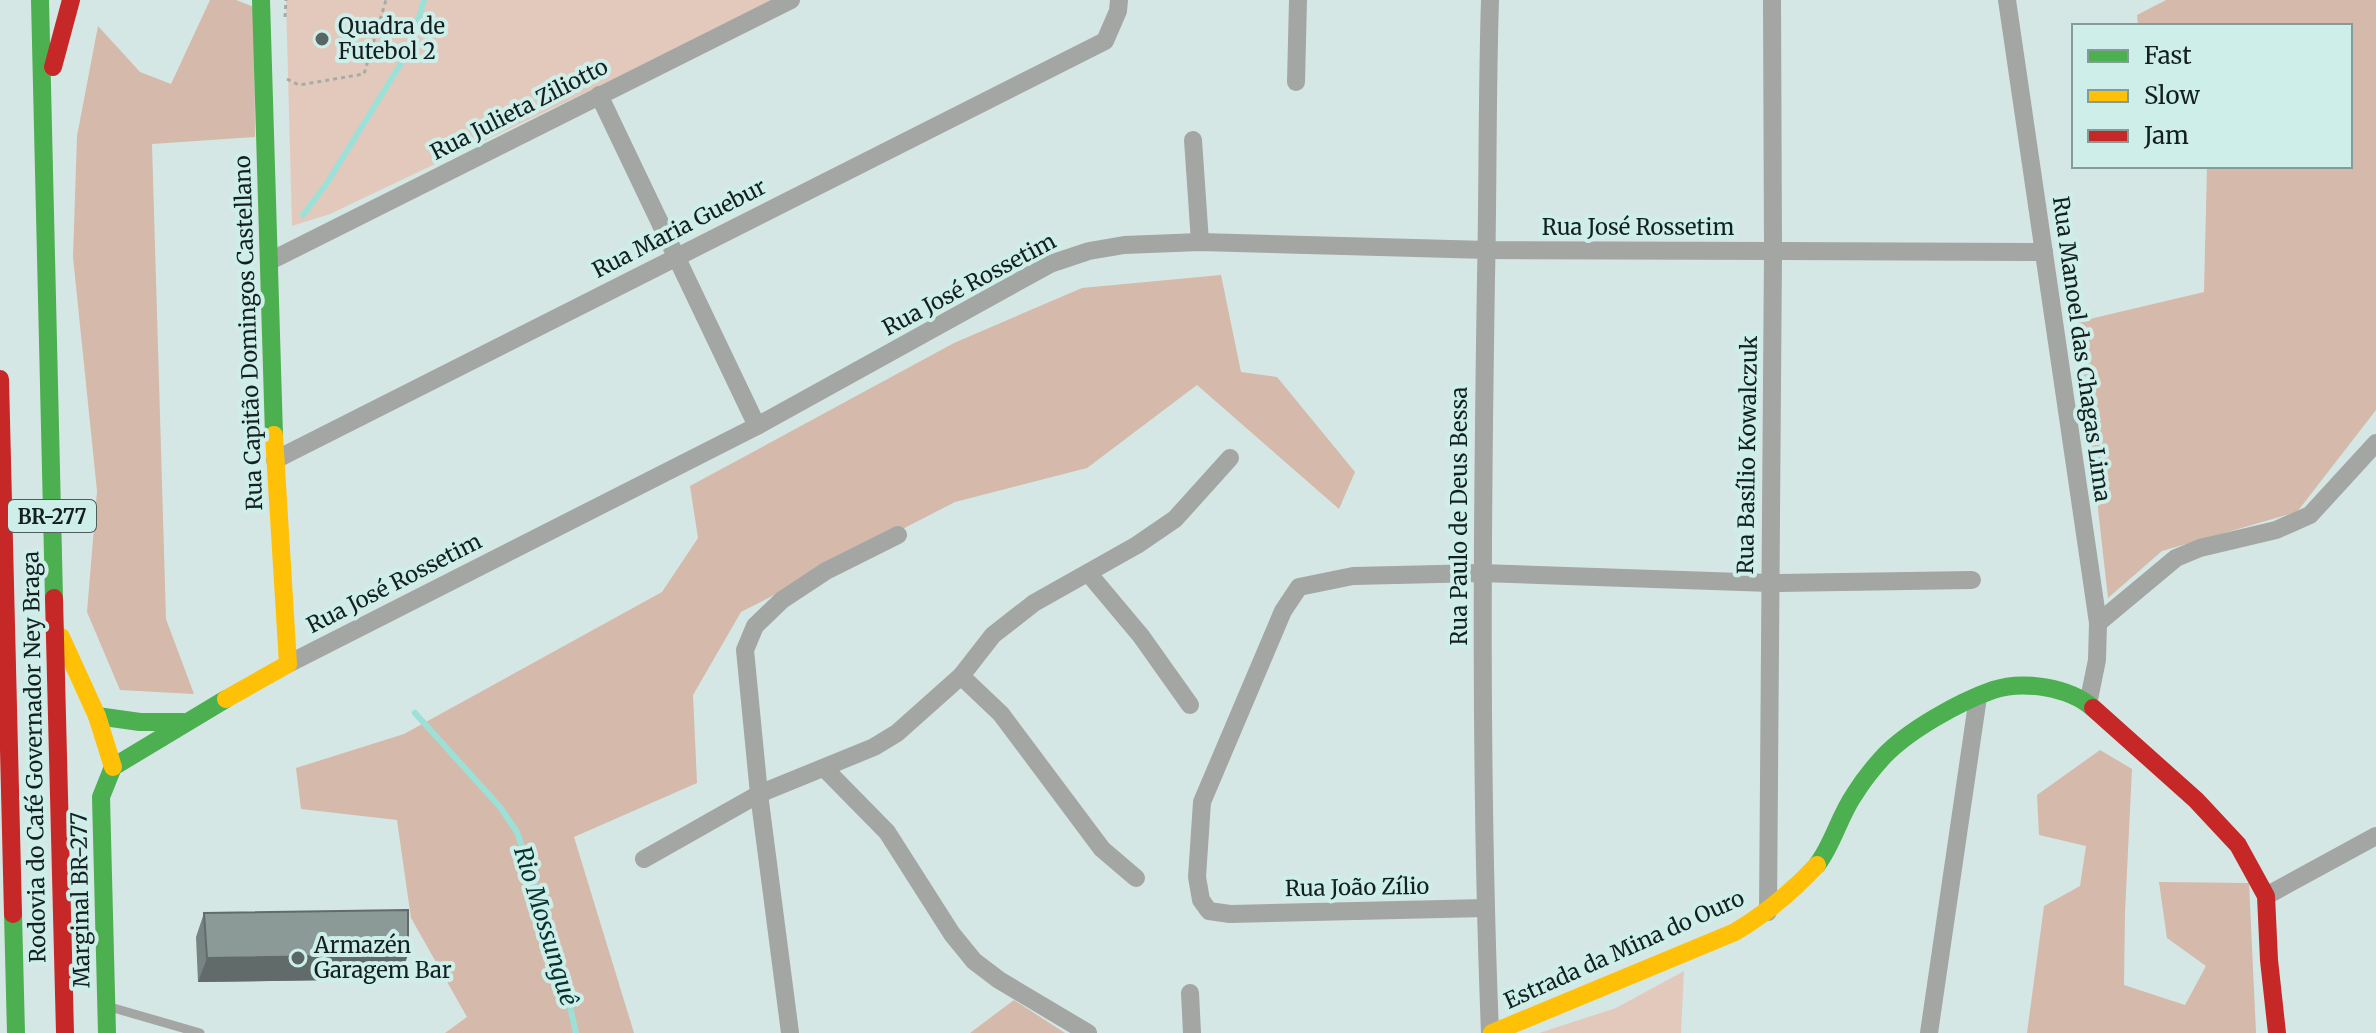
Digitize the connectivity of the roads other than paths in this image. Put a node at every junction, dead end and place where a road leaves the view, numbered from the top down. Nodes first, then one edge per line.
1 (40, 0) edge
2 (71, 0) edge
3 (261, 0) edge
4 (791, 0) edge
5 (1119, 0) edge
6 (1298, 0) edge
7 (1490, 0) edge
8 (1772, 0) edge
9 (2007, 0) edge
10 (1296, 82) dead end
11 (599, 95) junction
12 (1193, 140) dead end
13 (43, 150) junction
14 (1200, 242) junction
15 (1487, 250) junction
16 (1773, 252) junction
17 (2044, 252) junction
18 (677, 256) junction
19 (270, 261) junction
20 (0, 379) edge
21 (757, 426) junction
22 (2376, 443) edge
23 (1230, 458) dead end
24 (275, 460) junction
25 (898, 535) dead end
26 (1481, 573) junction
27 (1089, 574) junction
28 (1972, 580) dead end
29 (1770, 583) junction
30 (55, 621) junction
31 (2098, 623) junction
32 (288, 664) junction
33 (961, 676) junction
34 (1978, 697) junction
35 (2088, 704) junction
36 (1190, 705) dead end
37 (97, 716) junction
38 (187, 721) junction
39 (9, 749) junction
40 (113, 767) junction
41 (824, 768) junction
42 (0, 793) edge
43 (759, 794) junction
44 (2376, 836) edge
45 (644, 859) dead end
46 (1136, 878) dead end
47 (2266, 896) junction
48 (1485, 908) junction
49 (1768, 912) junction
50 (1190, 993) dead end
51 (107, 1006) junction
52 (16, 1033) edge
53 (65, 1033) edge
54 (107, 1033) edge
55 (200, 1033) edge
56 (790, 1033) edge
57 (1088, 1033) edge
58 (1192, 1033) edge
59 (1491, 1033) edge
60 (1929, 1033) edge
61 (2277, 1033) edge

1 - 13 main road, Rodovia do Café Governador Ney Braga / BR-277
2 - 13 main road
3 - 19 main road, Rua Capitão Domingos Castellano
4 - 11 street, Rua Julieta Ziliotto
5 - 18 street, Rua Maria Guebur
6 - 10 street
7 - 15 street, Rua Paulo de Deus Bessa
8 - 16 street, Rua Basílio Kowalczuk
9 - 17 street, Rua Manoel das Chagas Lima
11 - 18 street
11 - 19 street, Rua Julieta Ziliotto
12 - 14 street
13 - 30 main road, Rodovia do Café Governador Ney Braga / BR-277
14 - 15 street, Rua José Rossetim
14 - 21 street, Rua José Rossetim
15 - 16 street, Rua José Rossetim
15 - 26 street, Rua Paulo de Deus Bessa
16 - 17 street, Rua José Rossetim
16 - 29 street, Rua Basílio Kowalczuk
17 - 31 street, Rua Manoel das Chagas Lima
18 - 21 street
18 - 24 street, Rua Maria Guebur
19 - 24 main road, Rua Capitão Domingos Castellano
20 - 39 main road, Rodovia do Café Governador Ney Braga / BR-277
21 - 32 street, Rua José Rossetim
22 - 31 street
23 - 27 street
24 - 32 main road, Rua Capitão Domingos Castellano
25 - 43 street
26 - 29 street
26 - 48 street, Rua Paulo de Deus Bessa
26 - 48 street, Rua João Zílio
27 - 33 street
27 - 36 street
28 - 29 street
29 - 49 street, Rua Basílio Kowalczuk
30 - 37 main road
30 - 53 main road, Rodovia do Café Governador Ney Braga / BR-277
31 - 35 street, Rua Manoel das Chagas Lima
32 - 38 main road, Rua José Rossetim
33 - 41 street
33 - 46 street
34 - 35 main road, Estrada da Mina do Ouro
34 - 49 main road, Estrada da Mina do Ouro
34 - 60 street
35 - 47 main road, Estrada da Mina do Ouro
37 - 38 main road
37 - 40 main road
38 - 40 main road, Rua José Rossetim
39 - 42 main road
39 - 52 main road, Rodovia do Café Governador Ney Braga / BR-277
40 - 51 main road, Marginal BR-277
41 - 43 street
41 - 57 street
43 - 45 street
43 - 56 street
44 - 47 street
47 - 61 main road, Estrada da Mina do Ouro
48 - 59 street, Rua Paulo de Deus Bessa
49 - 59 main road, Estrada da Mina do Ouro
50 - 58 street
51 - 54 main road, Marginal BR-277
51 - 55 lane

